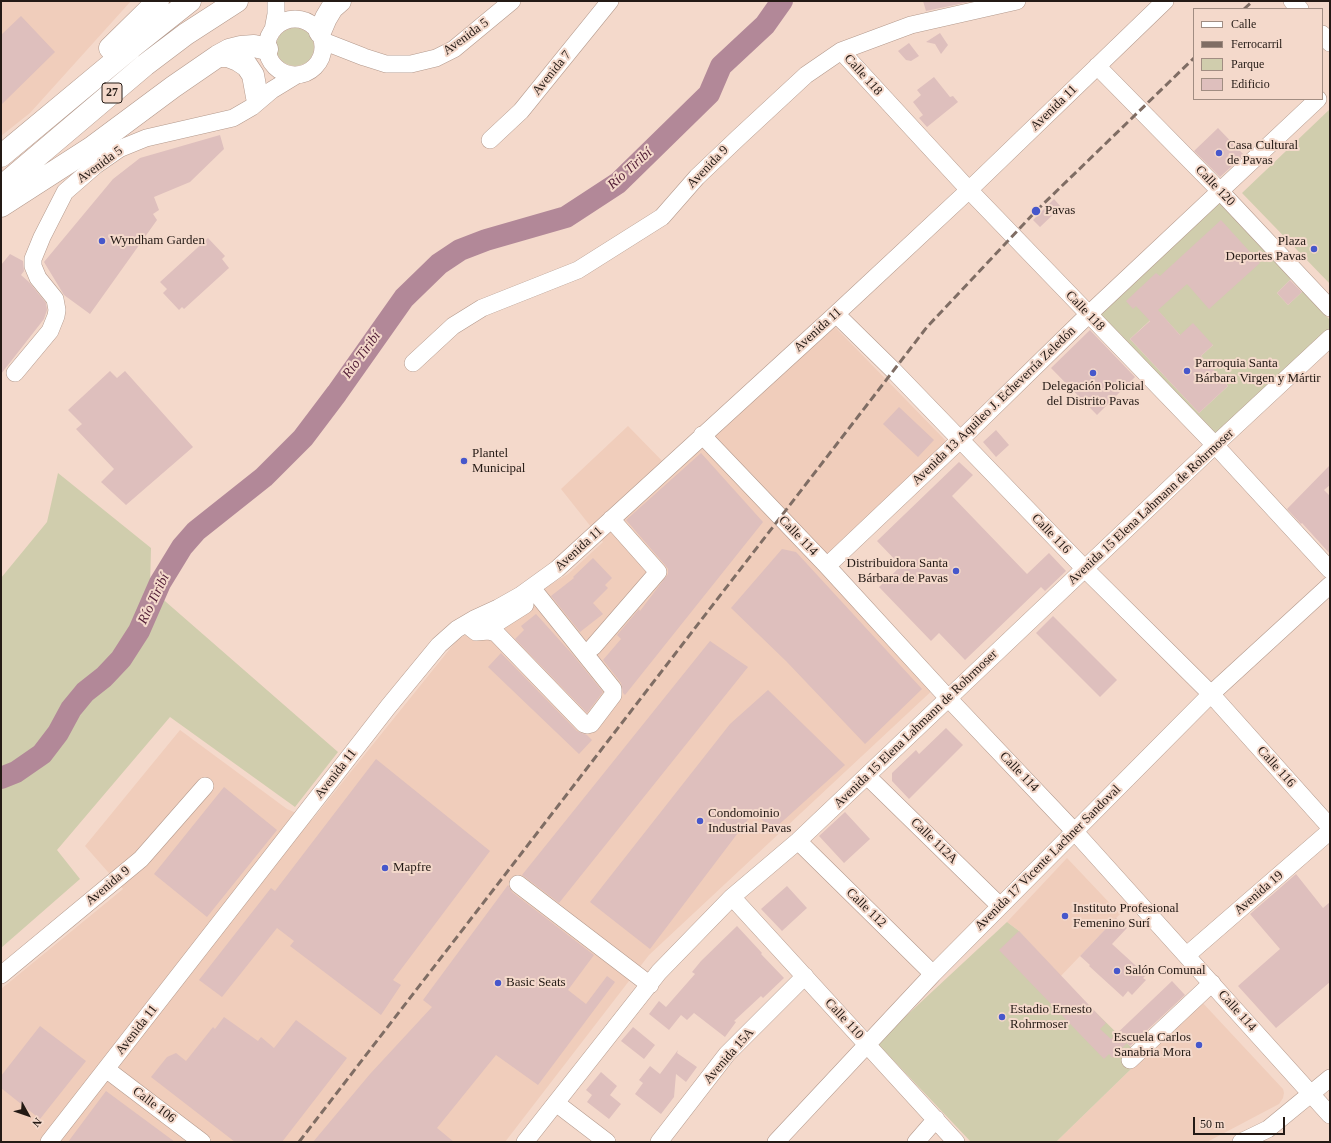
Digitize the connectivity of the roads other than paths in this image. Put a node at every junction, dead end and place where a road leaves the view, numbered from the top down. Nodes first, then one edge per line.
1 (158, 1) edge
2 (190, 1) edge
3 (237, 1) edge
4 (277, 1) edge
5 (340, 1) edge
6 (512, 1) edge
7 (610, 1) edge
8 (1017, 1) edge
9 (1165, 1) edge
10 (299, 19) junction
11 (1323, 35) edge
12 (321, 36) junction
13 (1330, 43) edge
14 (270, 46) junction
15 (841, 51) junction
16 (218, 56) junction
17 (1097, 66) junction
18 (295, 76) junction
19 (1317, 100) edge
20 (255, 102) junction
21 (23, 137) junction
22 (490, 140) dead end
23 (1, 156) edge
24 (1, 187) edge
25 (969, 190) junction
26 (1220, 192) junction
27 (1, 206) edge
28 (1330, 308) edge
29 (836, 314) junction
30 (1089, 314) junction
31 (1330, 338) edge
32 (413, 363) dead end
33 (15, 372) dead end
34 (702, 435) junction
35 (960, 440) junction
36 (1215, 445) junction
37 (611, 519) junction
38 (827, 566) junction
39 (1085, 569) junction
40 (1330, 570) edge
41 (1330, 585) edge
42 (536, 592) junction
43 (466, 624) junction
44 (484, 631) junction
45 (592, 647) dead end
46 (1211, 694) junction
47 (948, 698) junction
48 (867, 776) junction
49 (205, 786) dead end
50 (1330, 827) edge
51 (1330, 831) edge
52 (1075, 832) junction
53 (798, 841) junction
54 (518, 884) dead end
55 (732, 897) junction
56 (1000, 906) junction
57 (1187, 955) junction
58 (933, 974) junction
59 (1, 975) edge
60 (805, 976) junction
61 (1212, 982) junction
62 (650, 985) junction
63 (867, 1044) junction
64 (1130, 1060) dead end
65 (106, 1069) junction
66 (1330, 1078) edge
67 (1311, 1094) junction
68 (556, 1103) junction
69 (1330, 1115) edge
70 (936, 1119) junction
71 (49, 1142) edge
72 (202, 1142) edge
73 (525, 1142) edge
74 (607, 1142) edge
75 (659, 1142) edge
76 (776, 1142) edge
77 (916, 1142) edge
78 (956, 1142) edge
79 (1241, 1142) edge

1 - 21 highway
2 - 21 highway, 27
3 - 24 highway, 27
4 - 10 street
4 - 14 street
5 - 12 highway
6 - 12 street, Avenida 5
7 - 22 street, Avenida 7
8 - 15 street, Avenida 9
9 - 17 street, Avenida 11
10 - 12 street
10 - 14 street
11 - 13 street
12 - 18 street
14 - 16 highway
14 - 18 street
14 - 20 street
15 - 25 street, Calle 118
15 - 32 street, Avenida 9
16 - 20 highway
16 - 27 highway
17 - 25 street, Avenida 11
17 - 26 street, Calle 120
18 - 20 street, Avenida 5
19 - 26 street, Avenida 13 Aquileo J. Echeverría Zeledón
20 - 33 street, Avenida 5
21 - 23 highway, 27
25 - 29 street, Avenida 11
25 - 30 street, Calle 118
26 - 28 street, Calle 120
26 - 30 street, Avenida 13 Aquileo J. Echeverría Zeledón
29 - 34 street, Avenida 11
29 - 35 street, Calle 116
30 - 35 street, Avenida 13 Aquileo J. Echeverría Zeledón
30 - 36 street, Calle 118
31 - 36 street, Avenida 15 Elena Lahmann de Rohrmoser
34 - 37 street, Avenida 11
34 - 38 street, Calle 114
35 - 38 street, Avenida 13 Aquileo J. Echeverría Zeledón
35 - 39 street, Calle 116
36 - 39 street, Avenida 15 Elena Lahmann de Rohrmoser
36 - 40 street, Calle 118
37 - 42 street, Avenida 11
37 - 45 street
38 - 47 street, Calle 114
39 - 46 street, Calle 116
39 - 47 street, Avenida 15 Elena Lahmann de Rohrmoser
41 - 46 street, Avenida 17 Vicente Lachner Sandoval
42 - 43 street, Avenida 11
42 - 44 street
42 - 44 street
43 - 44 street
43 - 65 street, Avenida 11
46 - 50 street, Calle 116
46 - 52 street, Avenida 17 Vicente Lachner Sandoval
47 - 48 street, Avenida 15 Elena Lahmann de Rohrmoser
47 - 52 street, Calle 114
48 - 53 street, Avenida 15 Elena Lahmann de Rohrmoser
48 - 56 street, Calle 112A
49 - 59 street, Avenida 9
51 - 57 street, Avenida 19
52 - 56 street, Avenida 17 Vicente Lachner Sandoval
52 - 57 street, Calle 114
53 - 55 street, Avenida 15 Elena Lahmann de Rohrmoser
53 - 58 street, Calle 112
54 - 62 street
55 - 60 street, Calle 110
55 - 62 street, Avenida 15 Elena Lahmann de Rohrmoser
56 - 58 street, Avenida 17 Vicente Lachner Sandoval
57 - 61 street, Calle 114
58 - 63 street, Avenida 17 Vicente Lachner Sandoval
60 - 63 street, Calle 110
60 - 75 street, Avenida 15A
61 - 64 street
61 - 67 street, Calle 114
62 - 68 street, Avenida 15 Elena Lahmann de Rohrmoser
63 - 70 street, Calle 110
63 - 76 street, Avenida 17 Vicente Lachner Sandoval
65 - 71 street, Avenida 11
65 - 72 street, Calle 106
66 - 67 street
67 - 69 street, Calle 114
67 - 79 street
68 - 73 street, Avenida 15 Elena Lahmann de Rohrmoser
68 - 74 street
70 - 77 street
70 - 78 street, Calle 110

